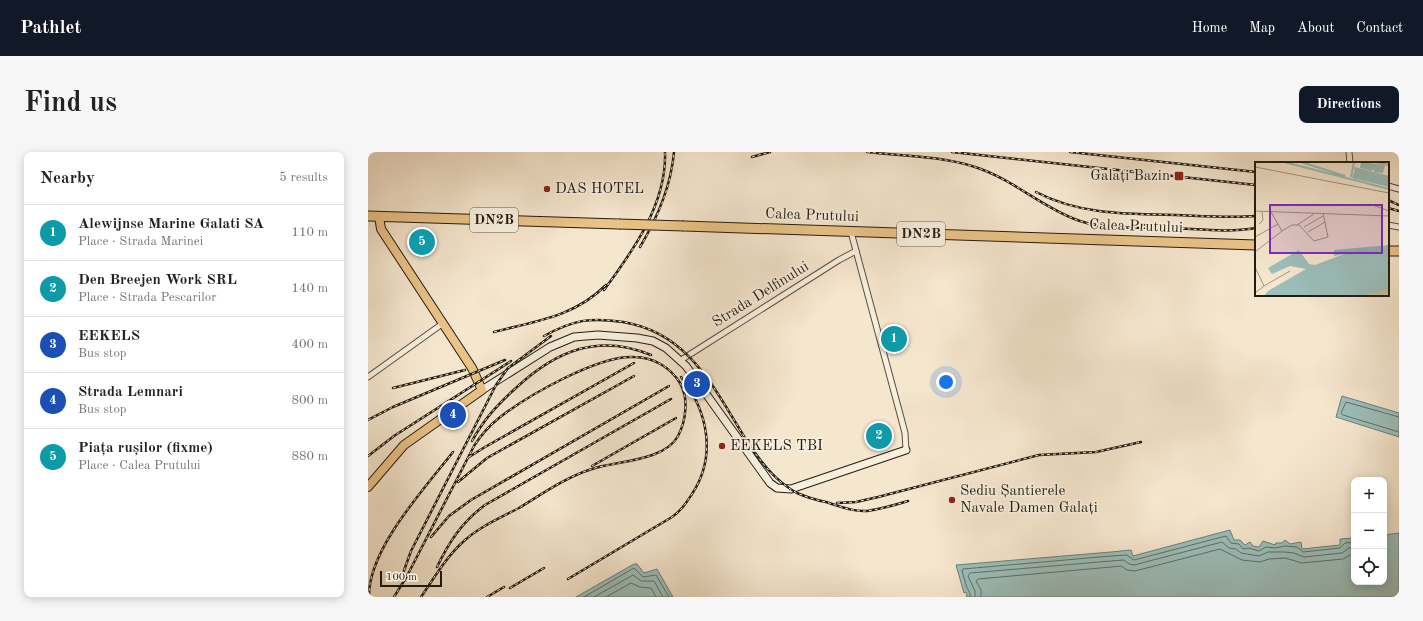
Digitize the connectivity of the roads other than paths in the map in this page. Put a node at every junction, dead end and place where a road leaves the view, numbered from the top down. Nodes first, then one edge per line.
1 (1349, 152) edge
2 (1350, 162) edge
3 (1389, 186) edge
4 (1399, 189) edge
5 (368, 216) edge
6 (380, 216) junction
7 (1389, 225) edge
8 (1399, 227) edge
9 (852, 232) junction
10 (1255, 245) edge
11 (856, 251) junction
12 (1389, 255) edge
13 (1399, 256) edge
14 (442, 324) junction
15 (681, 360) junction
16 (368, 377) edge
17 (482, 390) junction
18 (906, 450) joint
19 (368, 487) edge

1 - 2 street
3 - 4 street
5 - 6 highway, Calea Prutului / DN2B
6 - 9 highway, Calea Prutului / DN2B, bridge
6 - 14 main road
7 - 8 street
9 - 10 highway, Calea Prutului / DN2B
9 - 11 street
11 - 15 street, Strada Delfinului
11 - 18 street
12 - 13 highway
14 - 16 street
14 - 17 main road
15 - 17 street
15 - 18 street
17 - 19 main road

